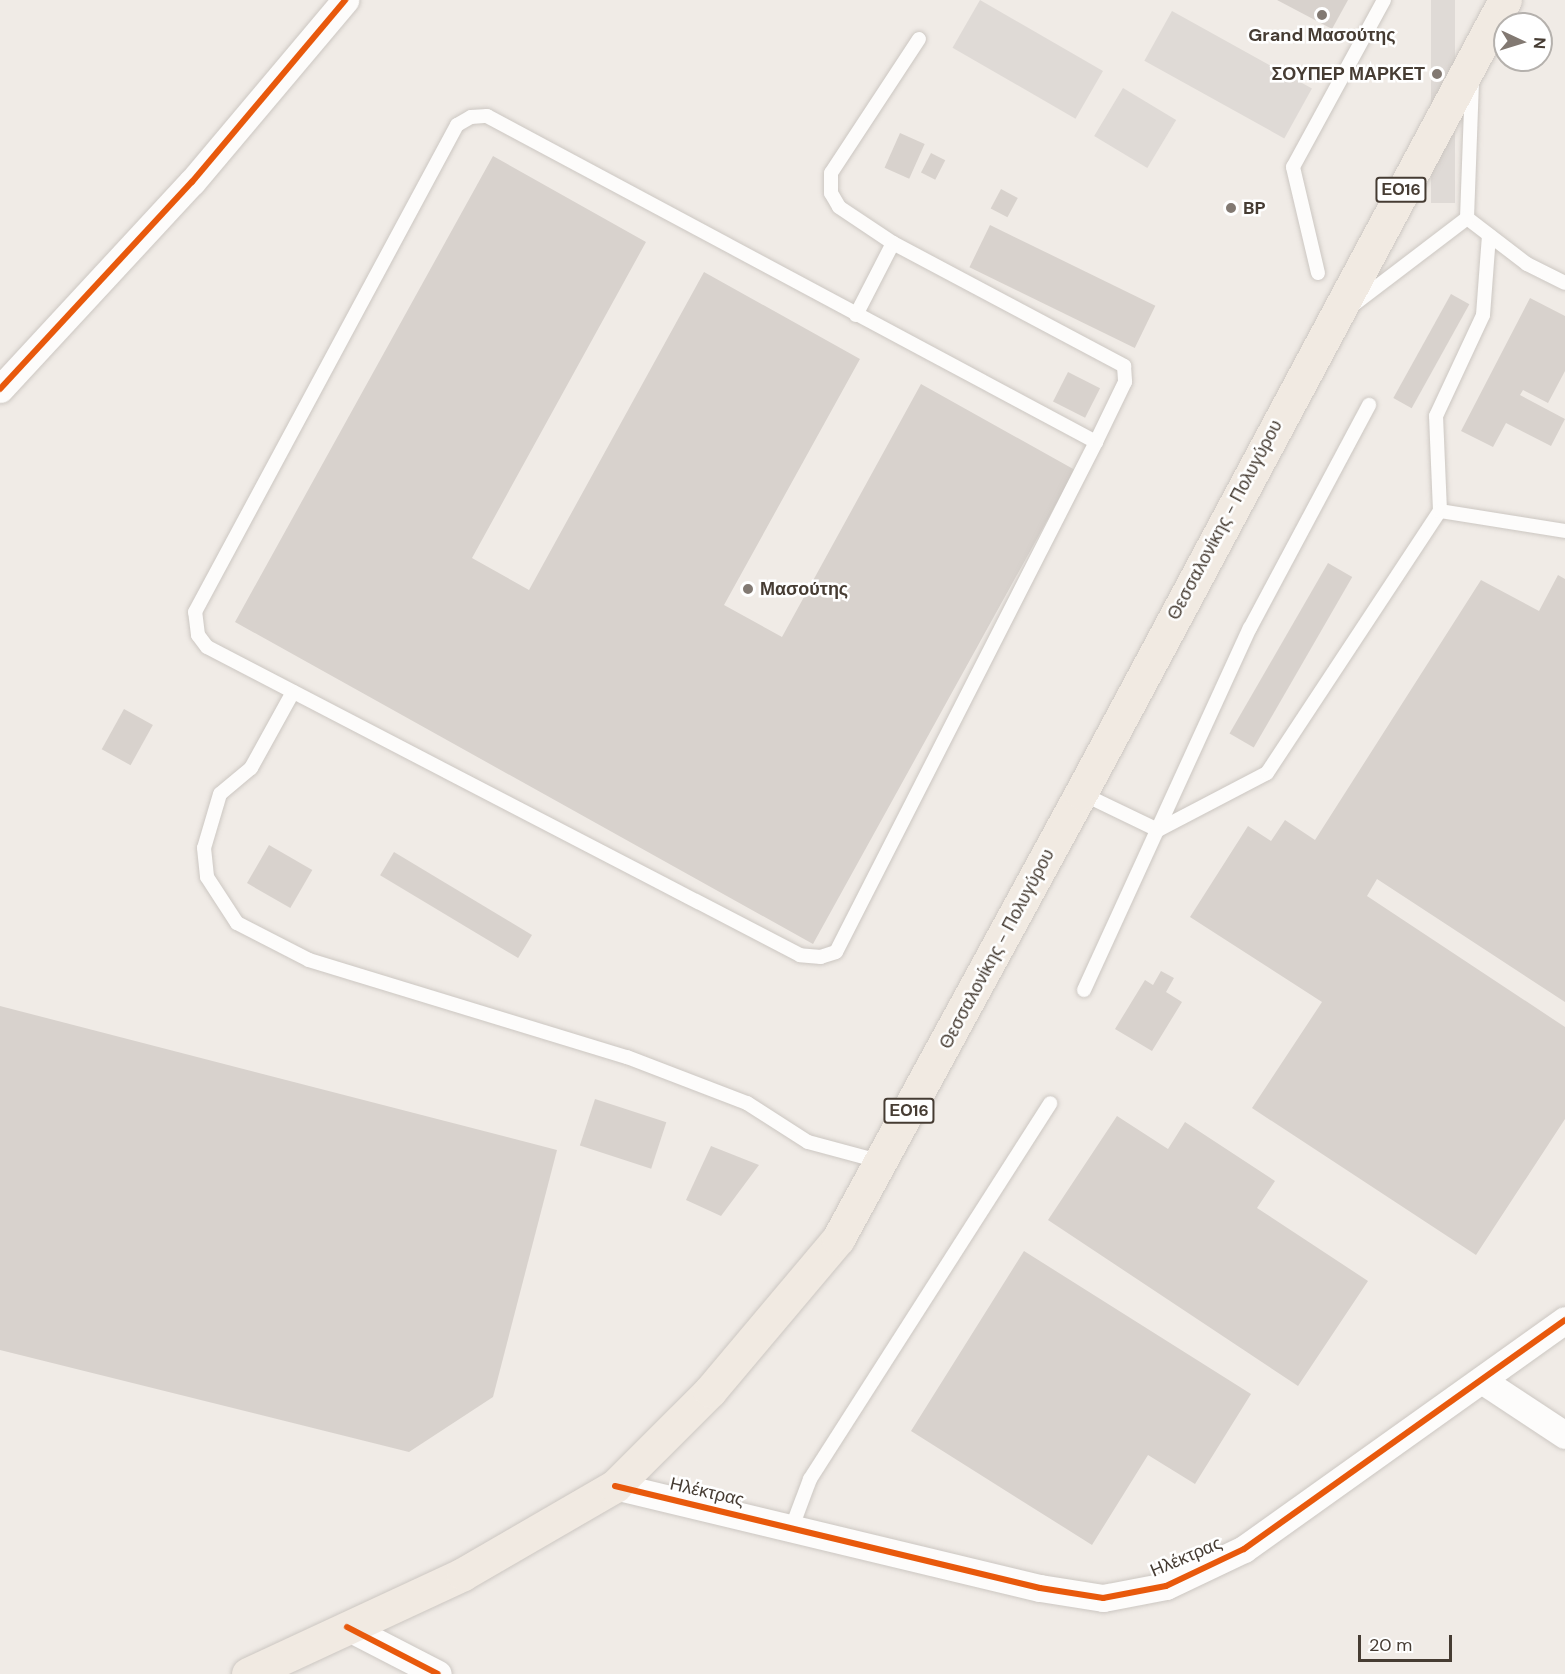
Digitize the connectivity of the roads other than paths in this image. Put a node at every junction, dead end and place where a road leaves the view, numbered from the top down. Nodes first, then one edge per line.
1 (345, 0) edge
2 (1384, 0) edge
3 (1505, 0) edge
4 (918, 39) dead end
5 (1473, 58) junction
6 (1467, 218) junction
7 (1489, 235) junction
8 (893, 243) junction
9 (1318, 273) dead end
10 (1565, 283) edge
11 (856, 315) junction
12 (1329, 323) junction
13 (0, 389) edge
14 (1369, 405) dead end
15 (1096, 442) junction
16 (1440, 511) junction
17 (1565, 531) edge
18 (292, 692) junction
19 (1082, 793) junction
20 (1158, 830) junction
21 (1084, 990) dead end
22 (1050, 1103) dead end
23 (882, 1162) junction
24 (1565, 1320) edge
25 (1483, 1381) junction
26 (1565, 1435) edge
27 (615, 1486) junction
28 (792, 1527) junction
29 (347, 1627) junction
30 (248, 1674) edge
31 (438, 1674) edge

1 - 13 street
2 - 9 lane
3 - 5 main road, Θεσσαλονίκης - Πολυγύρου / ΕΟ16
4 - 8 lane
5 - 6 lane
5 - 12 main road, Θεσσαλονίκης - Πολυγύρου / ΕΟ16
6 - 7 lane
6 - 12 lane
7 - 10 lane
7 - 16 lane
8 - 11 lane
8 - 15 lane
11 - 15 lane
11 - 18 lane
12 - 19 main road, Θεσσαλονίκης - Πολυγύρου / ΕΟ16
14 - 20 lane
15 - 18 lane
16 - 17 lane
16 - 20 lane
18 - 23 lane
19 - 20 lane
19 - 23 main road, Θεσσαλονίκης - Πολυγύρου / ΕΟ16
20 - 21 lane
22 - 28 lane
23 - 27 main road, Θεσσαλονίκης - Πολυγύρου / ΕΟ16
24 - 25 street, Ηλέκτρας
25 - 26 street
25 - 28 street, Ηλέκτρας
27 - 28 street, Ηλέκτρας
27 - 29 main road, Θεσσαλονίκης - Πολυγύρου / ΕΟ16
29 - 30 main road, Θεσσαλονίκης - Πολυγύρου / ΕΟ16
29 - 31 street

